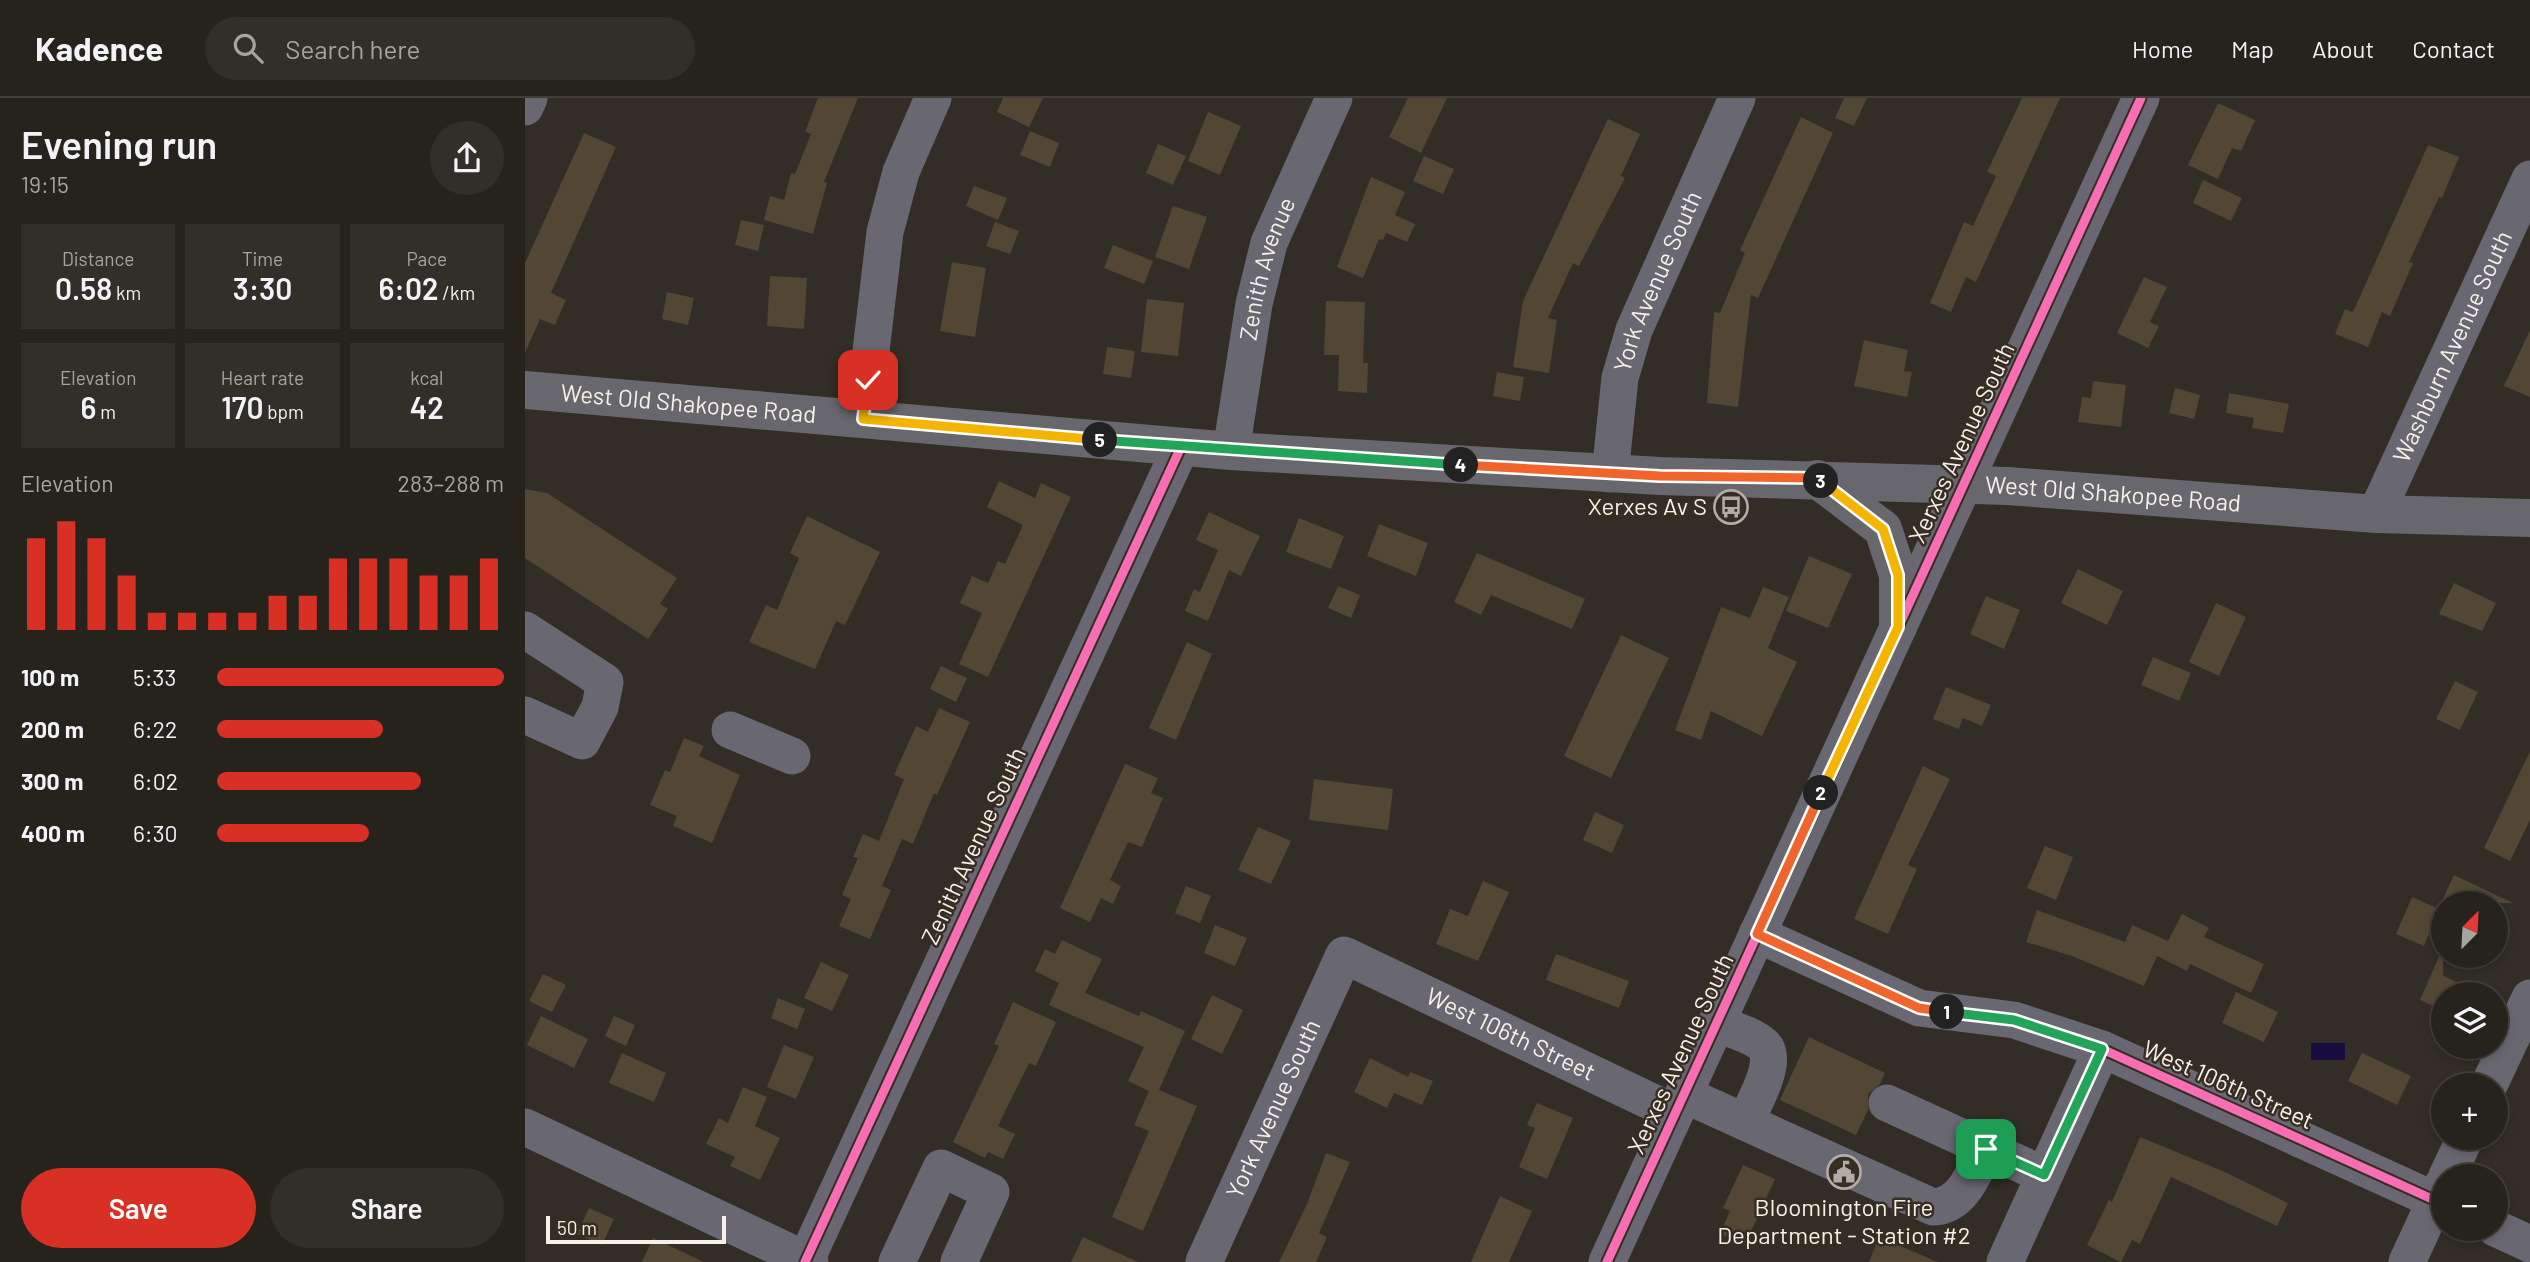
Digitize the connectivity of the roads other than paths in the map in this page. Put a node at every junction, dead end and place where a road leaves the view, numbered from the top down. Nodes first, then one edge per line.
1 (529, 98) edge
2 (933, 98) edge
3 (1334, 98) edge
4 (1737, 98) edge
5 (2141, 98) edge
6 (525, 107) edge
7 (2530, 179) edge
8 (525, 390) edge
9 (863, 419) junction
10 (1181, 447) junction
11 (1231, 451) junction
12 (1610, 474) junction
13 (1817, 478) junction
14 (1965, 485) junction
15 (2376, 514) junction
16 (2530, 518) edge
17 (1898, 627) junction
18 (525, 630) edge
19 (525, 715) edge
20 (730, 730) dead end
21 (792, 756) dead end
22 (1757, 934) junction
23 (1344, 955) joint
24 (2530, 998) edge
25 (1716, 1023) junction
26 (2102, 1049) junction
27 (2495, 1073) edge
28 (1679, 1103) junction
29 (1887, 1103) dead end
30 (1745, 1122) junction
31 (525, 1126) edge
32 (1986, 1149) junction
33 (2044, 1175) junction
34 (2431, 1186) edge
35 (2431, 1213) edge
36 (2508, 1234) edge
37 (2530, 1244) edge
38 (807, 1261) edge
39 (897, 1262) edge
40 (959, 1262) edge
41 (1204, 1262) edge
42 (1607, 1262) edge
43 (2005, 1262) edge
44 (2407, 1262) edge

1 - 6 street
2 - 9 street
3 - 11 street, Zenith Avenue
4 - 12 street, York Avenue South
5 - 14 street, Xerxes Avenue South
7 - 15 street, Washburn Avenue South
8 - 9 main road, West Old Shakopee Road
9 - 10 main road, West Old Shakopee Road
10 - 11 main road, West Old Shakopee Road
10 - 38 street, Zenith Avenue South
11 - 12 main road, West Old Shakopee Road
12 - 13 main road, West Old Shakopee Road
13 - 14 main road, West Old Shakopee Road
13 - 17 main road
14 - 15 main road, West Old Shakopee Road
14 - 17 street, Xerxes Avenue South
15 - 16 main road, West Old Shakopee Road
17 - 22 street, Xerxes Avenue South
18 - 19 street
20 - 21 street
22 - 25 street, Xerxes Avenue South
22 - 26 street, West 106th Street
23 - 28 street, West 106th Street
23 - 41 street, York Avenue South
24 - 27 street
25 - 28 street, Xerxes Avenue South
25 - 30 street
26 - 33 street
26 - 34 street, West 106th Street
28 - 30 street, West 106th Street
28 - 42 street, Xerxes Avenue South
29 - 32 street
30 - 32 street, West 106th Street
31 - 38 street
32 - 33 street
33 - 43 street
35 - 44 street
36 - 37 street
39 - 40 street

